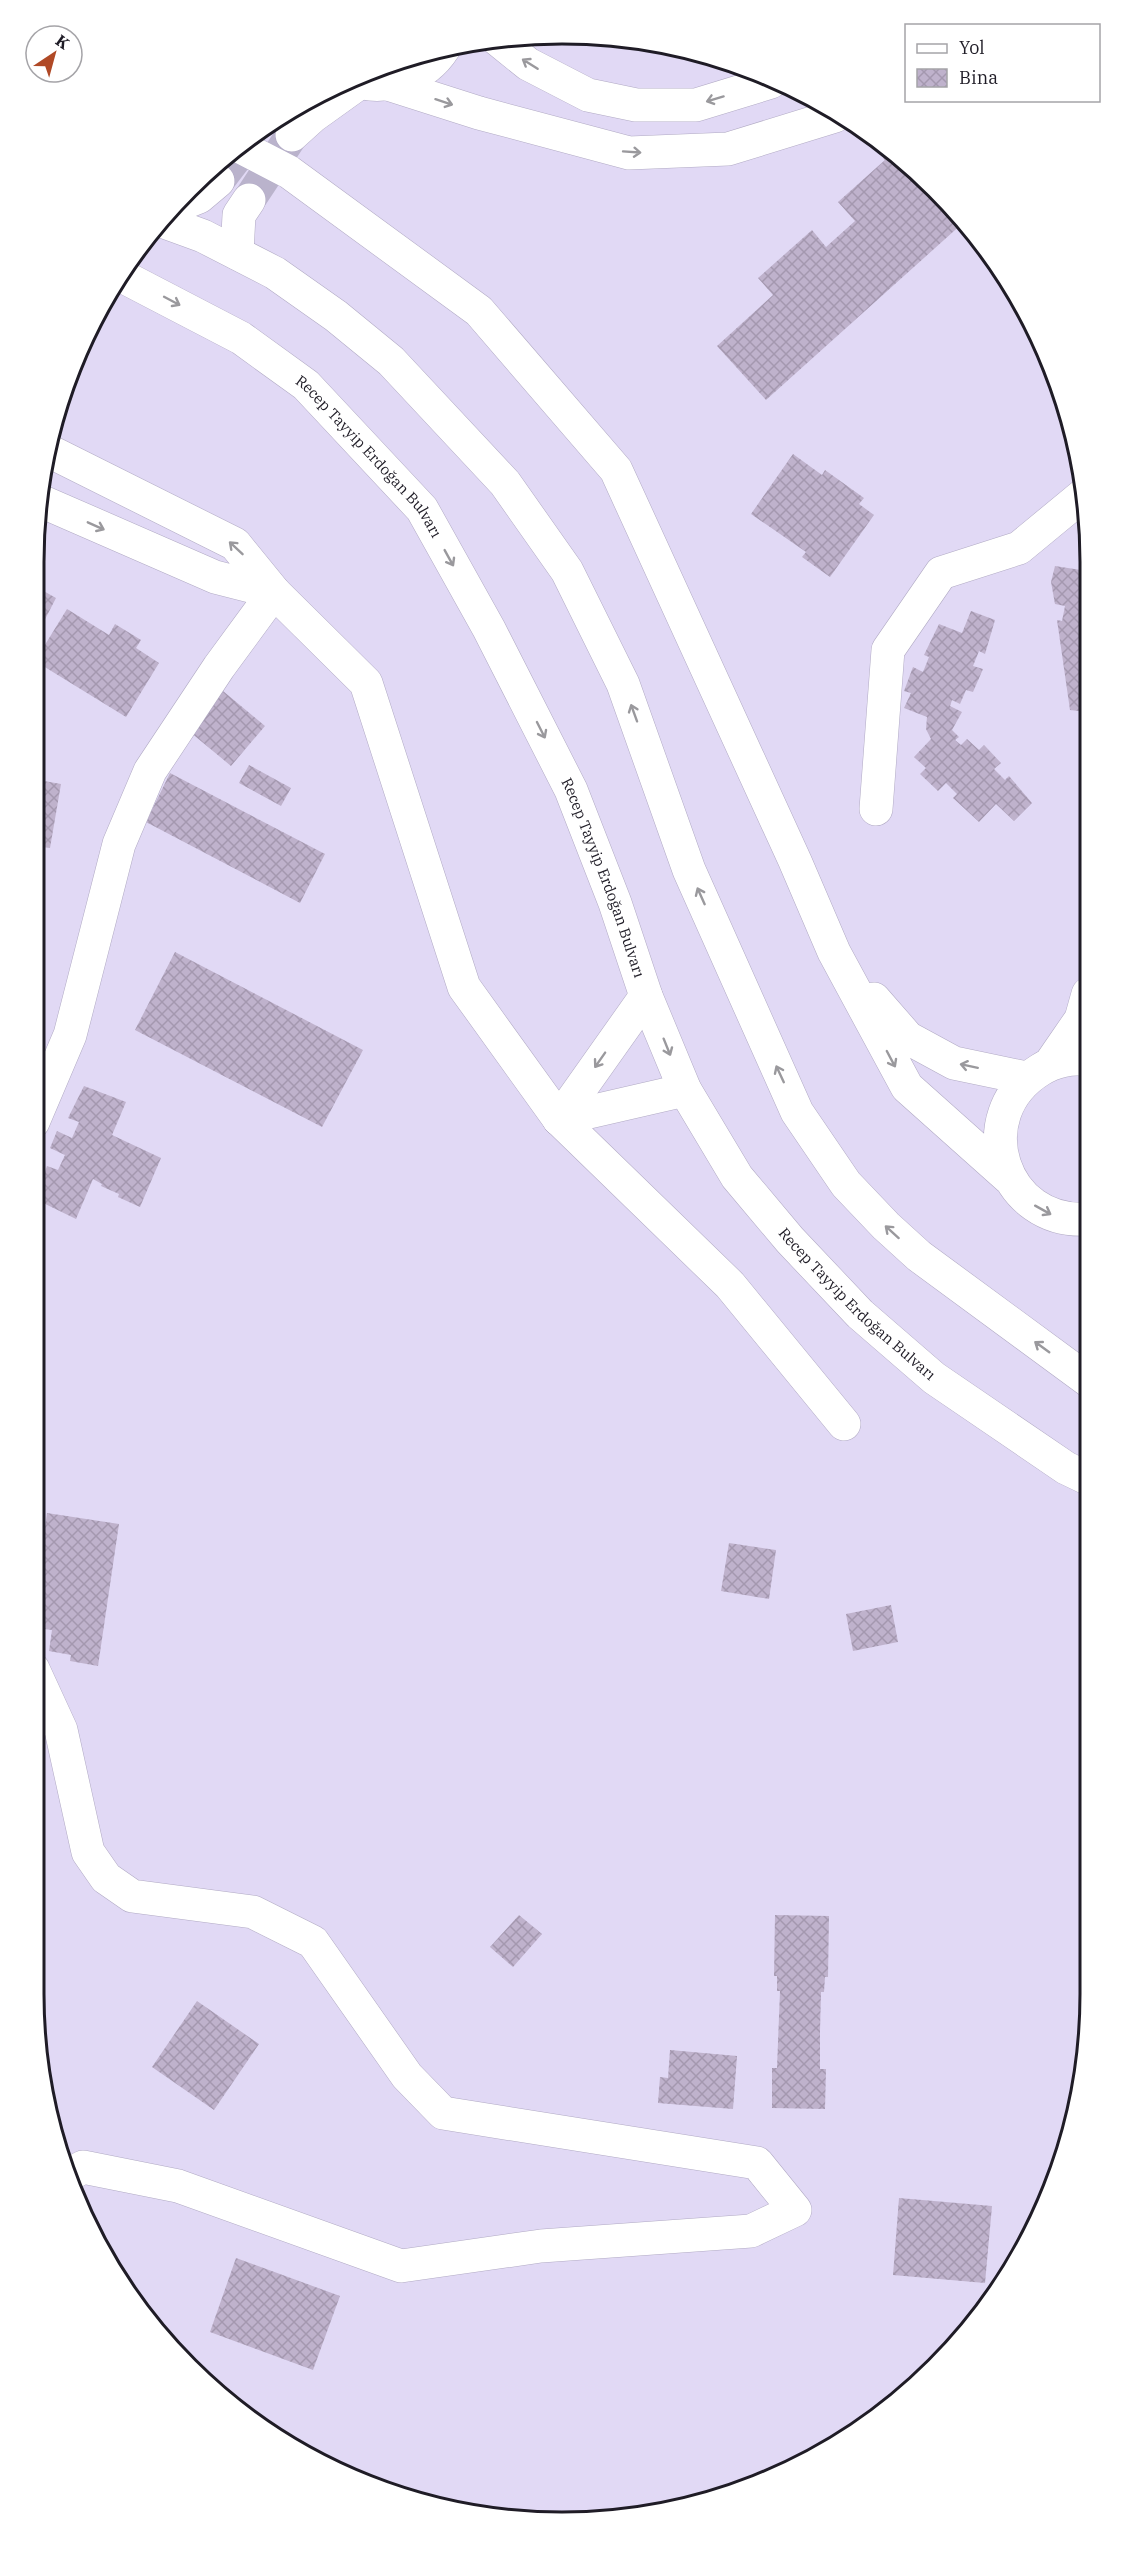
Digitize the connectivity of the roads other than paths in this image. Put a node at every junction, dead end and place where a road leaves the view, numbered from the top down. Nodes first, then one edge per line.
1 (507, 47) edge
2 (437, 59) edge
3 (366, 82) edge
4 (365, 83) edge
5 (763, 84) edge
6 (829, 118) edge
7 (292, 135) tunnel mouth
8 (247, 150) edge
9 (218, 181) tunnel mouth
10 (249, 200) tunnel mouth
11 (190, 201) edge
12 (169, 224) edge
13 (237, 253) junction
14 (128, 279) edge
15 (55, 454) edge
16 (1077, 502) edge
17 (47, 504) edge
18 (274, 592) junction
19 (876, 809) dead end
20 (834, 952) junction
21 (646, 996) junction
22 (1080, 1020) edge
23 (1080, 1059) edge
24 (1038, 1071) junction
25 (685, 1090) junction
26 (44, 1096) edge
27 (559, 1119) junction
28 (1009, 1178) junction
29 (1080, 1220) edge
30 (1080, 1374) edge
31 (844, 1424) dead end
32 (1080, 1475) edge
33 (44, 1693) edge
34 (75, 2171) edge

5 -> 1 street
2 - 3 street
3 -> 6 street
4 - 7 street
8 - 20 street
9 - 11 street
10 - 13 street
12 - 13 street
30 -> 13 street
14 -> 21 street, Recep Tayyip Erdoğan Bulvarı
18 -> 15 street
16 - 19 street
17 -> 18 street
18 - 26 street
18 - 27 street
24 -> 20 street
20 -> 28 street
21 -> 25 street, Recep Tayyip Erdoğan Bulvarı
21 -> 27 street
22 - 24 street
23 - 24 street
24 - 28 street
25 - 27 street
25 - 32 street, Recep Tayyip Erdoğan Bulvarı
27 - 31 street
28 -> 29 street
33 - 34 street

